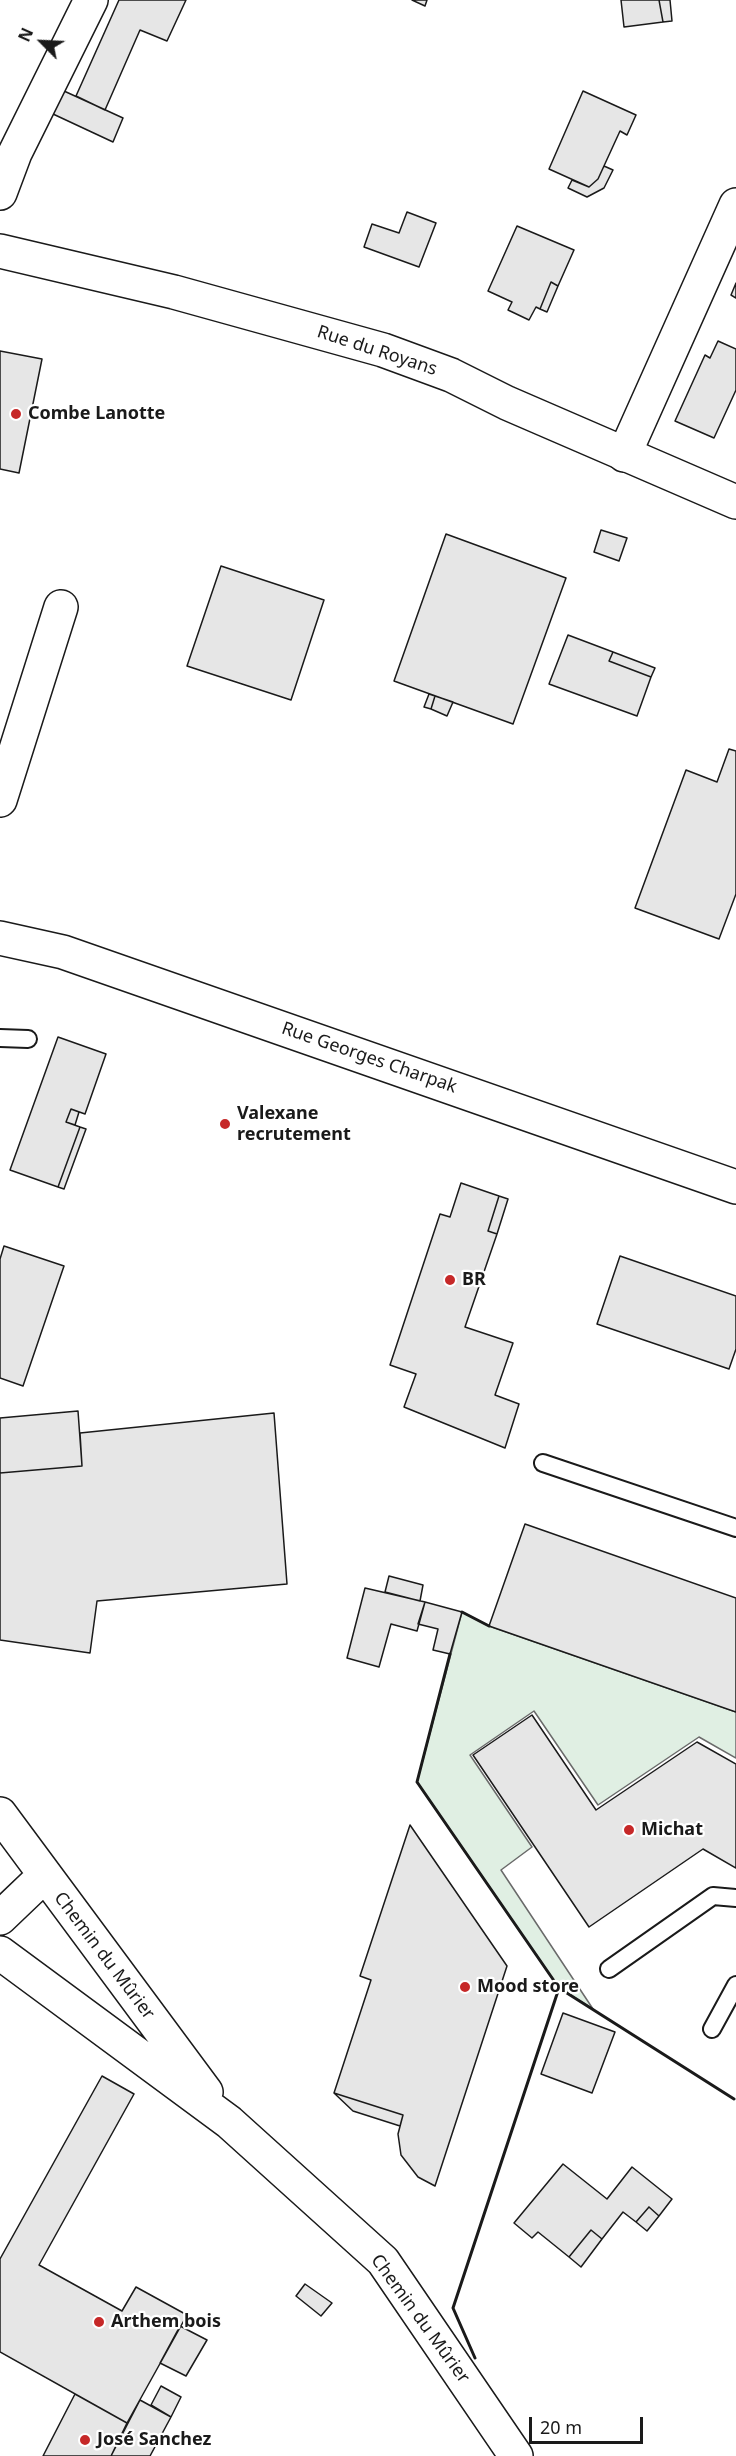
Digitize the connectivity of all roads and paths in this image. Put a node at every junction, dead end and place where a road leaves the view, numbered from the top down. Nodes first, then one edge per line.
1 (91, 0) edge
2 (0, 193) edge
3 (736, 205) edge
4 (0, 251) edge
5 (624, 454) junction
6 (736, 502) edge
7 (62, 607) dead end
8 (0, 800) edge
9 (0, 938) edge
10 (0, 1038) edge
11 (28, 1038) dead end
12 (736, 1186) edge
13 (543, 1463) dead end
14 (736, 1528) edge
15 (0, 1814) edge
16 (44, 1876) junction
17 (736, 1898) edge
18 (0, 1918) edge
19 (0, 1953) edge
20 (609, 1969) dead end
21 (736, 1985) edge
22 (712, 2030) dead end
23 (229, 2122) junction
24 (516, 2456) edge

1 - 2 street
3 - 5 street
4 - 5 street, Rue du Royans
5 - 6 street, Rue du Royans
7 - 8 street
9 - 12 street, Rue Georges Charpak
10 - 11 lane
13 - 14 lane
15 - 16 street, Chemin du Mûrier
16 - 18 street, Chemin du Mûrier
16 - 23 street, Chemin du Mûrier
17 - 20 lane
19 - 23 street, Chemin du Mûrier
21 - 22 lane
23 - 24 street, Chemin du Mûrier

